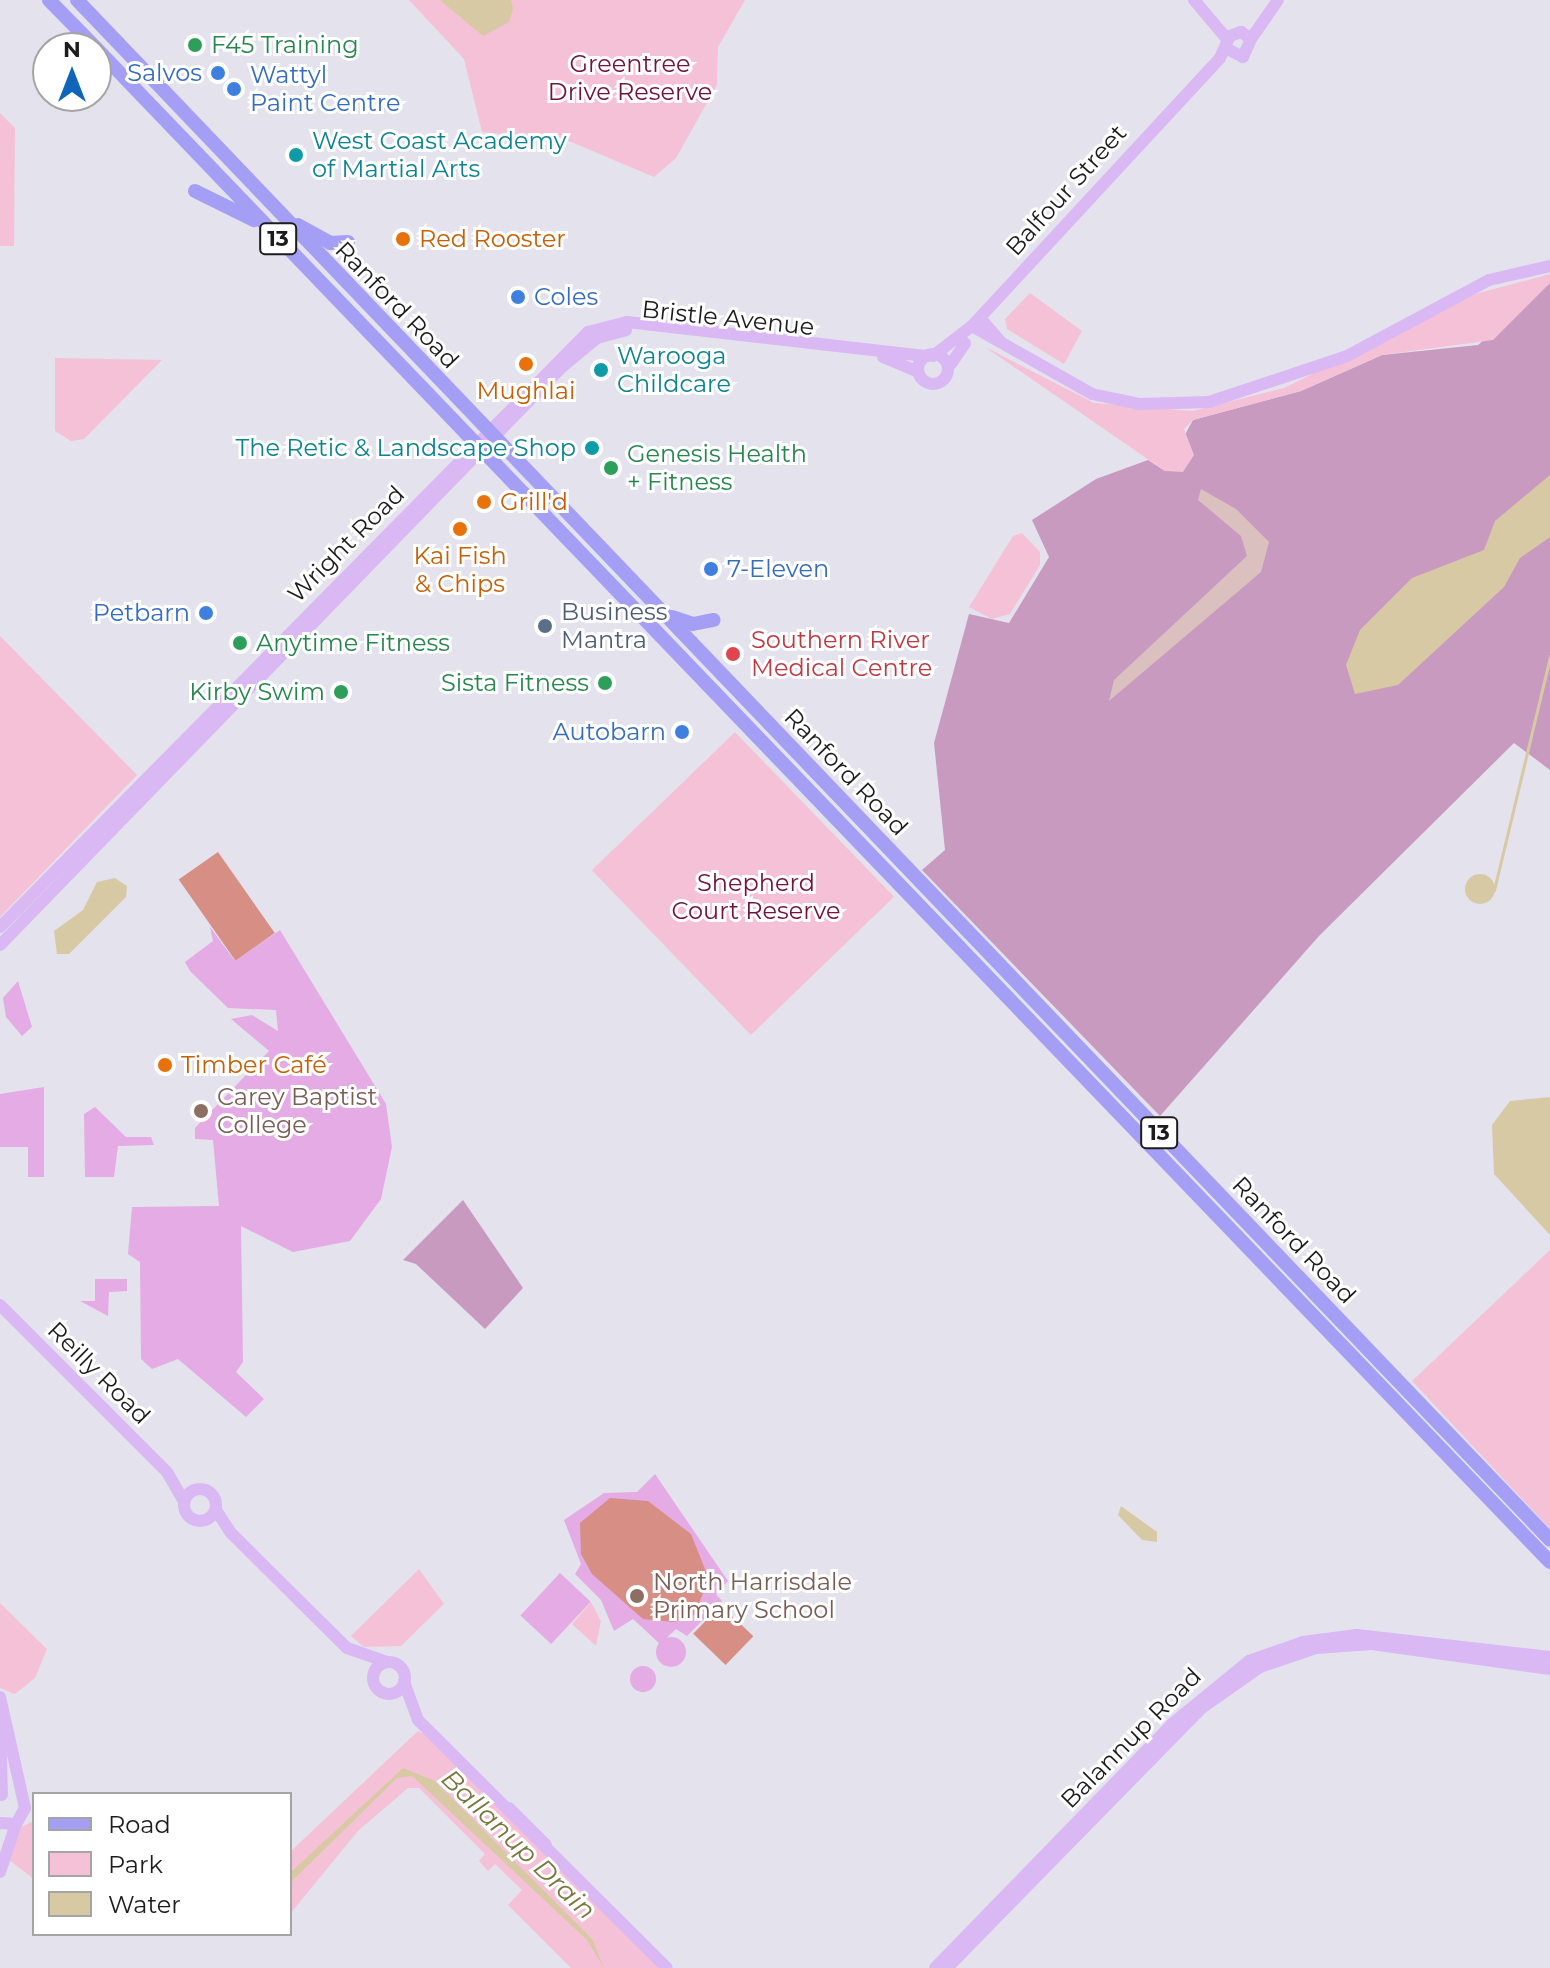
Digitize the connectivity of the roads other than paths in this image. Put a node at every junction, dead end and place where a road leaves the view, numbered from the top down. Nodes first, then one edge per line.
1 (49, 0) edge
2 (77, 0) edge
3 (1194, 0) edge
4 (1270, 0) edge
5 (1278, 0) edge
6 (80, 32) edge
7 (1237, 41) junction
8 (112, 65) edge
9 (195, 191) dead end
10 (290, 223) junction
11 (265, 225) junction
12 (348, 242) dead end
13 (1550, 266) edge
14 (978, 324) junction
15 (930, 356) junction
16 (951, 364) junction
17 (916, 371) junction
18 (491, 435) junction
19 (480, 446) junction
20 (661, 611) junction
21 (714, 620) dead end
22 (104, 829) junction
23 (0, 927) edge
24 (0, 945) edge
25 (0, 1305) edge
26 (167, 1472) junction
27 (196, 1489) junction
28 (184, 1502) junction
29 (212, 1515) junction
30 (1550, 1540) edge
31 (1550, 1562) edge
32 (358, 1656) junction
33 (1550, 1657) edge
34 (387, 1662) junction
35 (1550, 1669) edge
36 (374, 1680) junction
37 (404, 1682) junction
38 (388, 1693) junction
39 (0, 1697) edge
40 (410, 1707) junction
41 (0, 1725) edge
42 (1, 1795) edge
43 (20, 1797) junction
44 (1, 1824) edge
45 (16, 1824) junction
46 (4, 1854) edge
47 (667, 1968) edge
48 (935, 1968) edge
49 (947, 1968) edge

1 - 6 main road, Ranford Road / 13
2 - 10 main road, Ranford Road / 13
3 - 7 street
4 - 7 street, Balfour Street
5 - 7 street, Balfour Street
7 - 14 street, Balfour Street
8 - 11 main road, Ranford Road / 13
9 - 11 main road
10 - 12 main road
10 - 18 main road, Ranford Road / 13
11 - 19 main road, Ranford Road / 13
13 - 14 street
14 - 15 street, Balfour Street
14 - 16 street, Balfour Street
15 - 16 street
15 - 17 street, Balfour Street
15 - 18 street, Bristle Avenue
16 - 17 street
17 - 18 street, Bristle Avenue
18 - 19 street, Wright Road
18 - 20 main road, Ranford Road / 13
19 - 22 street, Wright Road
19 - 31 main road, Ranford Road / 13
20 - 21 main road
20 - 30 main road, Ranford Road / 13
22 - 23 street, Wright Road
22 - 24 street, Wright Road
25 - 26 street, Reilly Road
26 - 27 street, Reilly Road
26 - 28 street, Reilly Road
27 - 28 street
27 - 29 street, Reilly Road
28 - 29 street
29 - 32 street
32 - 34 street
32 - 36 street
33 - 48 street, Balannup Road
34 - 36 street
34 - 37 street
35 - 49 street, Balannup Road
36 - 38 street
37 - 38 street
37 - 40 street
38 - 40 street
39 - 43 street
40 - 47 street
41 - 42 street
42 - 43 street
43 - 45 street
44 - 45 street
44 - 46 street
45 - 46 street

